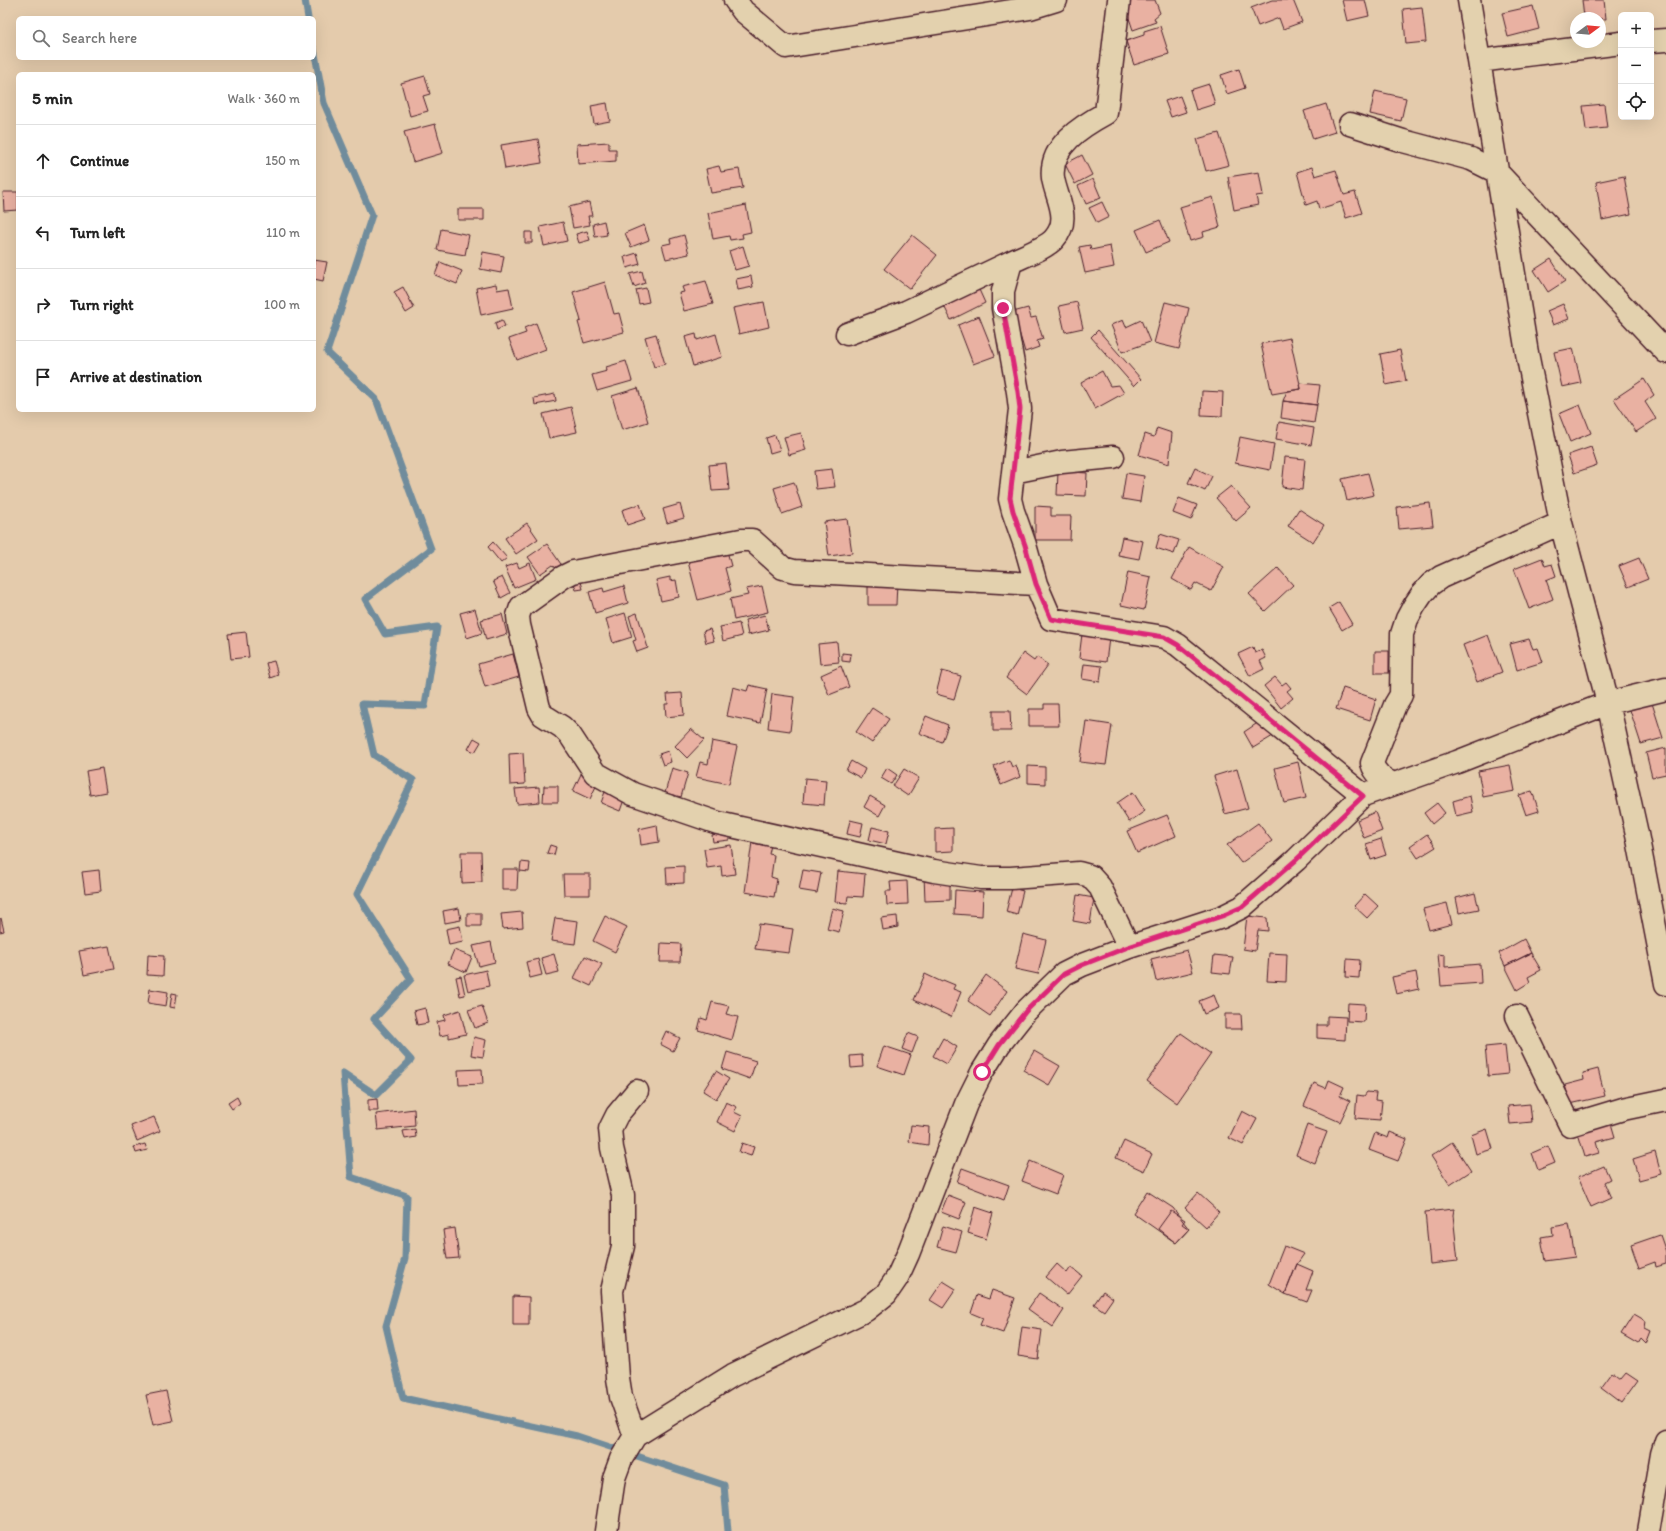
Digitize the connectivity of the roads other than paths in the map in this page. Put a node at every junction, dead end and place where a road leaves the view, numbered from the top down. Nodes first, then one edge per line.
1 (735, 0) edge
2 (1056, 0) edge
3 (1119, 0) edge
4 (1469, 0) edge
5 (1666, 40) edge
6 (1654, 41) edge
7 (1618, 43) edge
8 (1478, 61) junction
9 (1350, 124) dead end
10 (1497, 172) junction
11 (1011, 262) junction
12 (847, 334) dead end
13 (1666, 352) edge
14 (1113, 457) dead end
15 (1013, 472) junction
16 (1561, 523) junction
17 (1036, 584) junction
18 (1666, 689) edge
19 (1608, 703) junction
20 (1393, 784) junction
21 (1363, 796) junction
22 (1128, 947) junction
23 (1663, 951) edge
24 (1666, 984) edge
25 (1517, 1016) dead end
26 (637, 1091) dead end
27 (1666, 1100) edge
28 (635, 1436) junction
29 (1666, 1442) edge
30 (606, 1531) edge
31 (1649, 1531) edge

1 - 2 street
3 - 11 street
4 - 8 street
5 - 6 street
7 - 8 street
8 - 10 street
9 - 10 street
10 - 13 street
10 - 16 street
11 - 12 street
11 - 15 street
14 - 15 street
15 - 17 street
16 - 19 street
16 - 20 street
17 - 21 street
17 - 22 street
18 - 19 street
19 - 20 street
19 - 23 street
20 - 21 street
21 - 22 street
22 - 28 street
23 - 24 street
25 - 27 street
26 - 28 street
28 - 30 street
29 - 31 street

